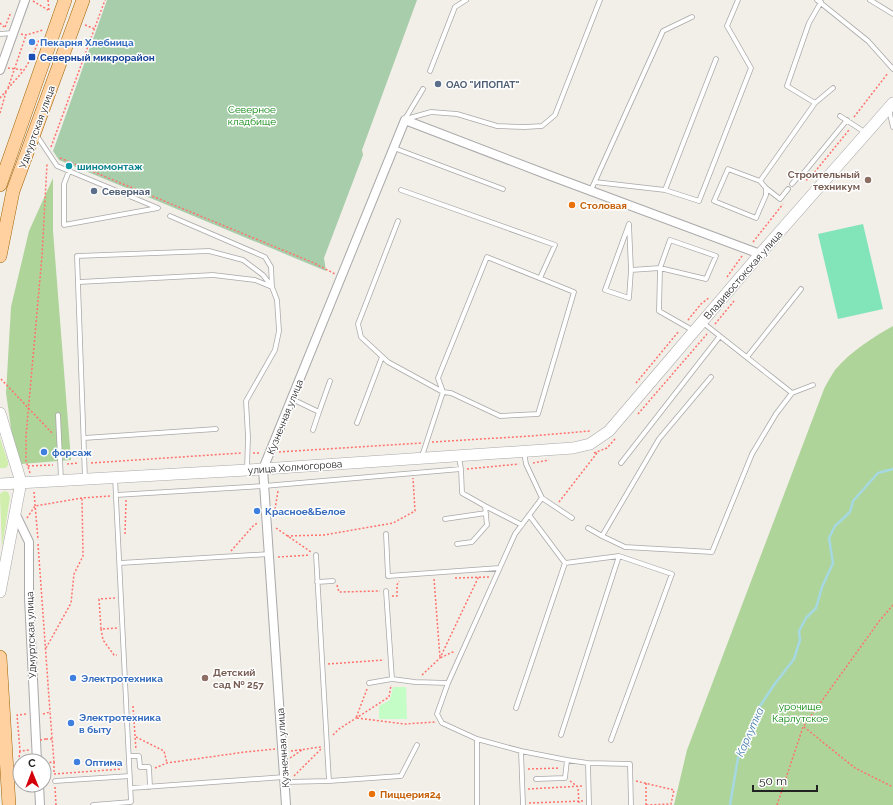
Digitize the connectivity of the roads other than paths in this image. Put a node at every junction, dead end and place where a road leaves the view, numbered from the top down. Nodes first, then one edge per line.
1 (24, 0) edge
2 (65, 0) edge
3 (83, 0) edge
4 (466, 0) edge
5 (600, 0) edge
6 (738, 0) edge
7 (870, 0) edge
8 (819, 1) edge
9 (893, 14) edge
10 (692, 17) dead end
11 (12, 33) junction
12 (0, 34) edge
13 (716, 59) dead end
14 (0, 69) edge
15 (893, 69) edge
16 (430, 71) dead end
17 (833, 88) dead end
18 (422, 89) dead end
19 (815, 103) junction
20 (891, 106) edge
21 (840, 116) dead end
22 (405, 120) junction
23 (847, 120) junction
24 (893, 128) edge
25 (35, 132) junction
26 (866, 134) junction
27 (394, 148) junction
28 (70, 171) junction
29 (760, 181) junction
30 (594, 182) junction
31 (792, 184) dead end
32 (0, 185) edge
33 (766, 188) junction
34 (503, 189) dead end
35 (788, 189) dead end
36 (401, 190) dead end
37 (665, 190) junction
38 (590, 191) junction
39 (170, 216) dead end
40 (398, 221) dead end
41 (760, 254) junction
42 (0, 256) edge
43 (660, 268) junction
44 (631, 270) junction
45 (540, 278) junction
46 (79, 282) junction
47 (272, 287) junction
48 (801, 289) dead end
49 (702, 322) junction
50 (694, 332) junction
51 (720, 336) junction
52 (382, 356) junction
53 (747, 357) junction
54 (711, 377) dead end
55 (330, 381) dead end
56 (813, 385) dead end
57 (443, 392) junction
58 (792, 393) junction
59 (292, 399) junction
60 (319, 412) junction
61 (0, 413) edge
62 (58, 415) dead end
63 (357, 423) dead end
64 (216, 429) dead end
65 (313, 430) dead end
66 (84, 438) junction
67 (594, 449) joint
68 (524, 452) junction
69 (459, 456) junction
70 (421, 459) junction
71 (621, 463) dead end
72 (263, 469) junction
73 (461, 469) junction
74 (247, 470) junction
75 (115, 477) junction
76 (85, 479) junction
77 (61, 480) junction
78 (21, 482) junction
79 (0, 484) edge
80 (264, 486) junction
81 (116, 495) junction
82 (542, 498) junction
83 (485, 506) junction
84 (15, 513) junction
85 (486, 513) junction
86 (529, 515) junction
87 (445, 518) dead end
88 (572, 518) dead end
89 (522, 525) junction
90 (588, 528) dead end
91 (386, 534) dead end
92 (602, 536) junction
93 (457, 544) dead end
94 (269, 554) junction
95 (316, 555) road end
96 (618, 556) junction
97 (120, 563) junction
98 (565, 563) junction
99 (499, 568) junction
100 (333, 581) road end
101 (317, 582) junction
102 (386, 591) road end
103 (0, 592) edge
104 (0, 657) edge
105 (392, 679) junction
106 (448, 682) junction
107 (369, 683) road end
108 (516, 708) dead end
109 (560, 735) dead end
110 (476, 739) junction
111 (611, 740) dead end
112 (418, 744) dead end
113 (521, 751) junction
114 (36, 753) edge
115 (129, 756) junction
116 (567, 760) junction
117 (588, 763) junction
118 (130, 776) junction
119 (287, 779) junction
120 (536, 779) dead end
121 (55, 781) road end
122 (329, 781) junction
123 (150, 787) junction
124 (131, 788) junction
125 (39, 793) edge
126 (132, 803) edge
127 (589, 803) edge
128 (523, 804) edge
129 (9, 805) edge
130 (40, 805) edge
131 (93, 805) edge
132 (286, 805) edge
133 (477, 805) edge
134 (631, 805) edge

1 - 11 street
2 - 32 main road, Удмуртская улица
3 - 25 main road, Удмуртская улица
4 - 16 lane
5 - 22 lane
6 - 37 lane
7 - 9 lane
8 - 15 lane
8 - 19 lane
10 - 30 lane
11 - 12 lane
11 - 14 street
13 - 37 lane
17 - 19 lane
18 - 22 lane
19 - 29 lane
20 - 24 lane
20 - 26 street, Владивостокская улица
21 - 23 lane
22 - 27 street, Кузнечная улица
22 - 38 street
23 - 26 lane
23 - 31 lane
25 - 28 lane
25 - 42 main road, Удмуртская улица
26 - 41 street, Владивостокская улица
27 - 34 lane
27 - 59 street, Кузнечная улица
28 - 28 lane
29 - 33 lane
29 - 33 lane
30 - 37 lane
30 - 38 lane
33 - 35 lane
36 - 45 lane
38 - 41 street
39 - 47 lane
40 - 52 lane
41 - 49 street, Владивостокская улица
43 - 43 lane
43 - 44 lane
43 - 50 lane
44 - 44 lane
45 - 57 lane
45 - 57 lane
46 - 47 lane
46 - 47 lane
46 - 66 lane
47 - 74 lane
48 - 53 lane
49 - 50 street, Владивостокская улица
49 - 51 lane
50 - 67 street, Владивостокская улица
51 - 53 lane
51 - 71 lane
52 - 57 lane
52 - 63 lane
53 - 58 lane
54 - 92 lane
55 - 60 lane
56 - 58 lane
57 - 70 lane
58 - 92 lane
59 - 60 lane
59 - 72 street, Кузнечная улица
60 - 65 lane
61 - 78 street
62 - 77 lane
64 - 66 lane
66 - 76 lane
67 - 68 street, улица Холмогорова
68 - 69 street, улица Холмогорова
68 - 82 lane
69 - 70 street, улица Холмогорова
69 - 73 lane
70 - 72 street, улица Холмогорова
72 - 74 street, улица Холмогорова
72 - 80 street, Кузнечная улица
73 - 80 lane
73 - 83 lane
74 - 75 street, улица Холмогорова
75 - 76 street, улица Холмогорова
75 - 81 lane
76 - 77 street, улица Холмогорова
77 - 78 street, улица Холмогорова
78 - 79 street, улица Холмогорова
78 - 84 street
80 - 81 lane
80 - 94 street, Кузнечная улица
81 - 97 lane
82 - 86 lane
82 - 88 lane
83 - 85 lane
83 - 89 lane
84 - 103 street
84 - 114 street, Удмуртская улица
85 - 87 lane
85 - 93 lane
86 - 89 lane
86 - 98 lane
89 - 99 lane
90 - 92 lane
91 - 99 lane
94 - 97 lane
94 - 119 street, Кузнечная улица
95 - 101 lane
96 - 98 lane
96 - 109 lane
96 - 111 lane
97 - 115 lane
98 - 108 lane
99 - 106 lane
100 - 101 lane
101 - 122 lane
102 - 105 lane
104 - 129 main road
105 - 106 lane
105 - 107 lane
106 - 110 lane
110 - 113 lane
110 - 133 lane
112 - 122 lane
113 - 116 lane
113 - 128 lane
115 - 118 lane
115 - 123 lane
116 - 117 lane
116 - 120 lane
117 - 127 lane
117 - 134 lane
118 - 121 lane
118 - 124 lane
119 - 122 lane
119 - 123 lane
119 - 132 street, Кузнечная улица
123 - 124 lane
124 - 126 lane
125 - 130 street
126 - 131 lane

